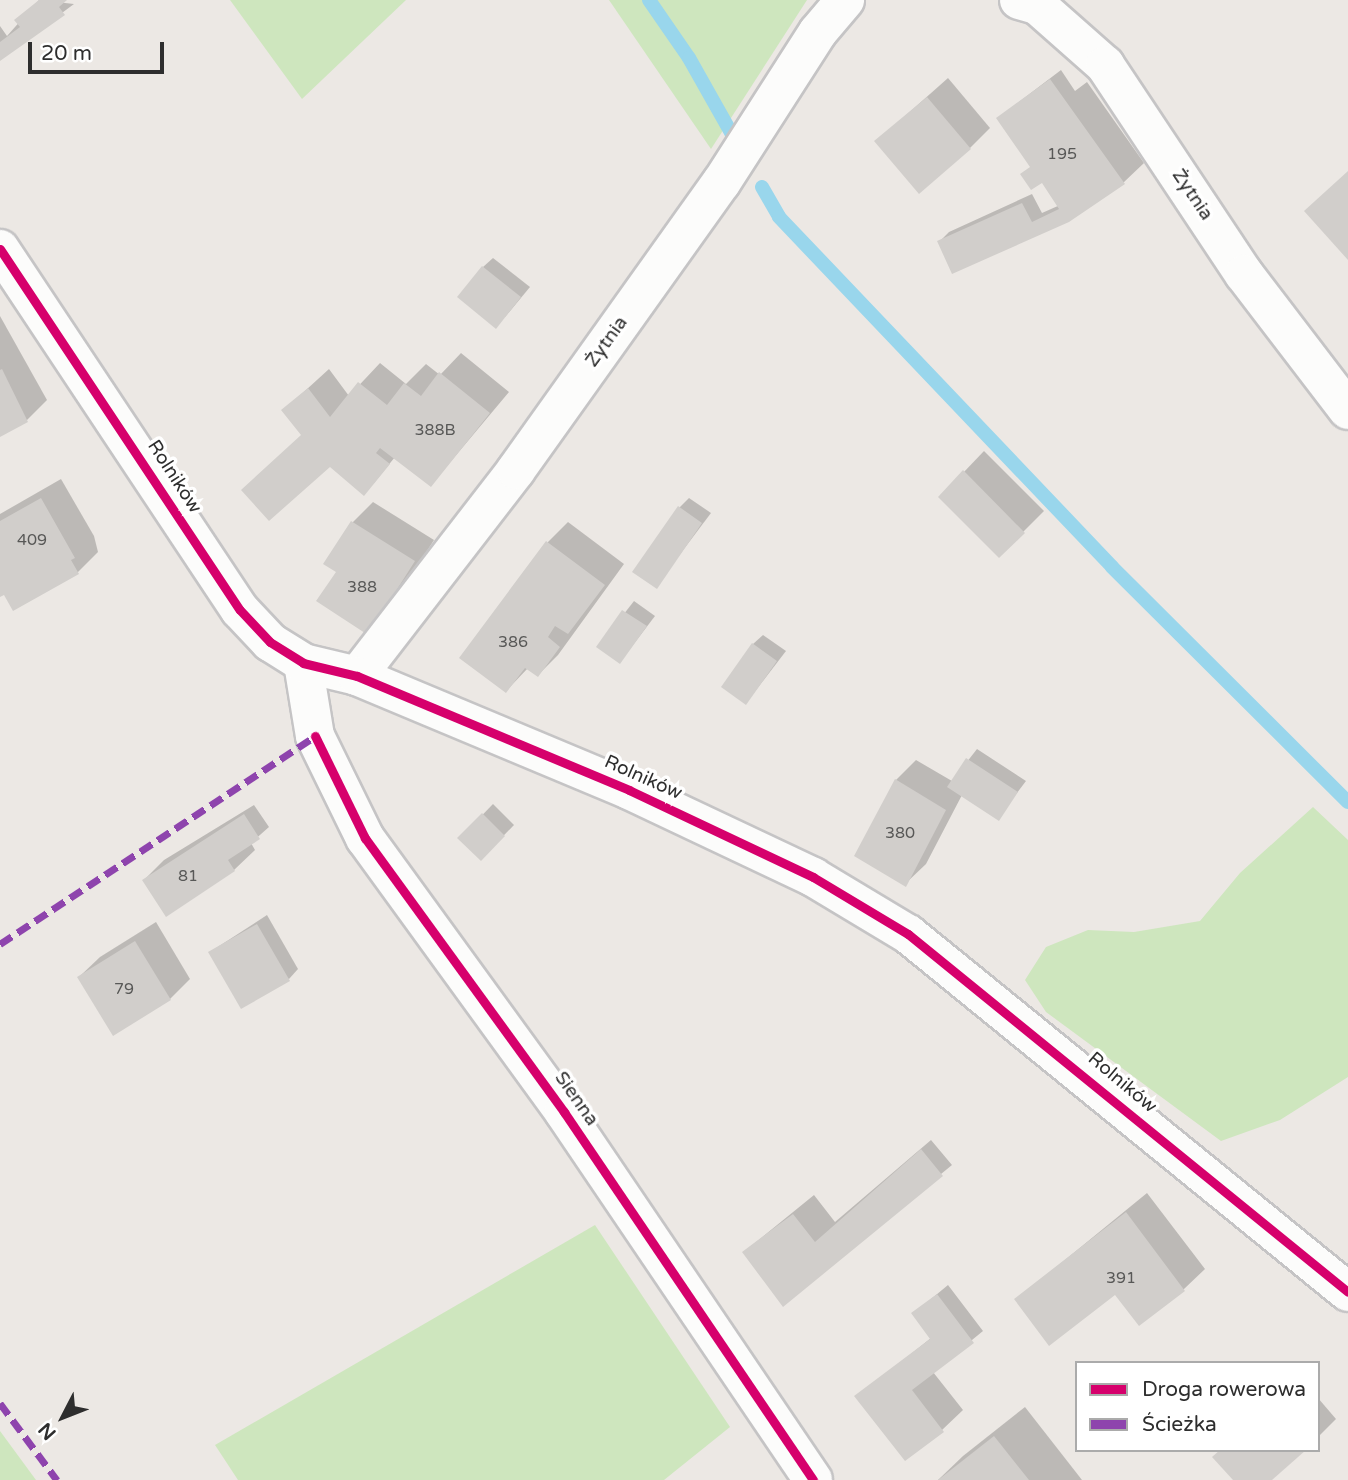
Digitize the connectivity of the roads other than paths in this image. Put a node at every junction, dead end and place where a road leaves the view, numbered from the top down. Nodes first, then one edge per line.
1 (845, 0) edge
2 (1019, 0) edge
3 (0, 249) edge
4 (1348, 410) edge
5 (303, 663) junction
6 (356, 676) junction
7 (1348, 1292) edge
8 (813, 1480) edge

1 - 6 street, Żytnia
2 - 4 street, Żytnia
3 - 5 street, Rolników
5 - 6 street, Rolników
5 - 8 street, Sienna
6 - 7 street, Rolników

